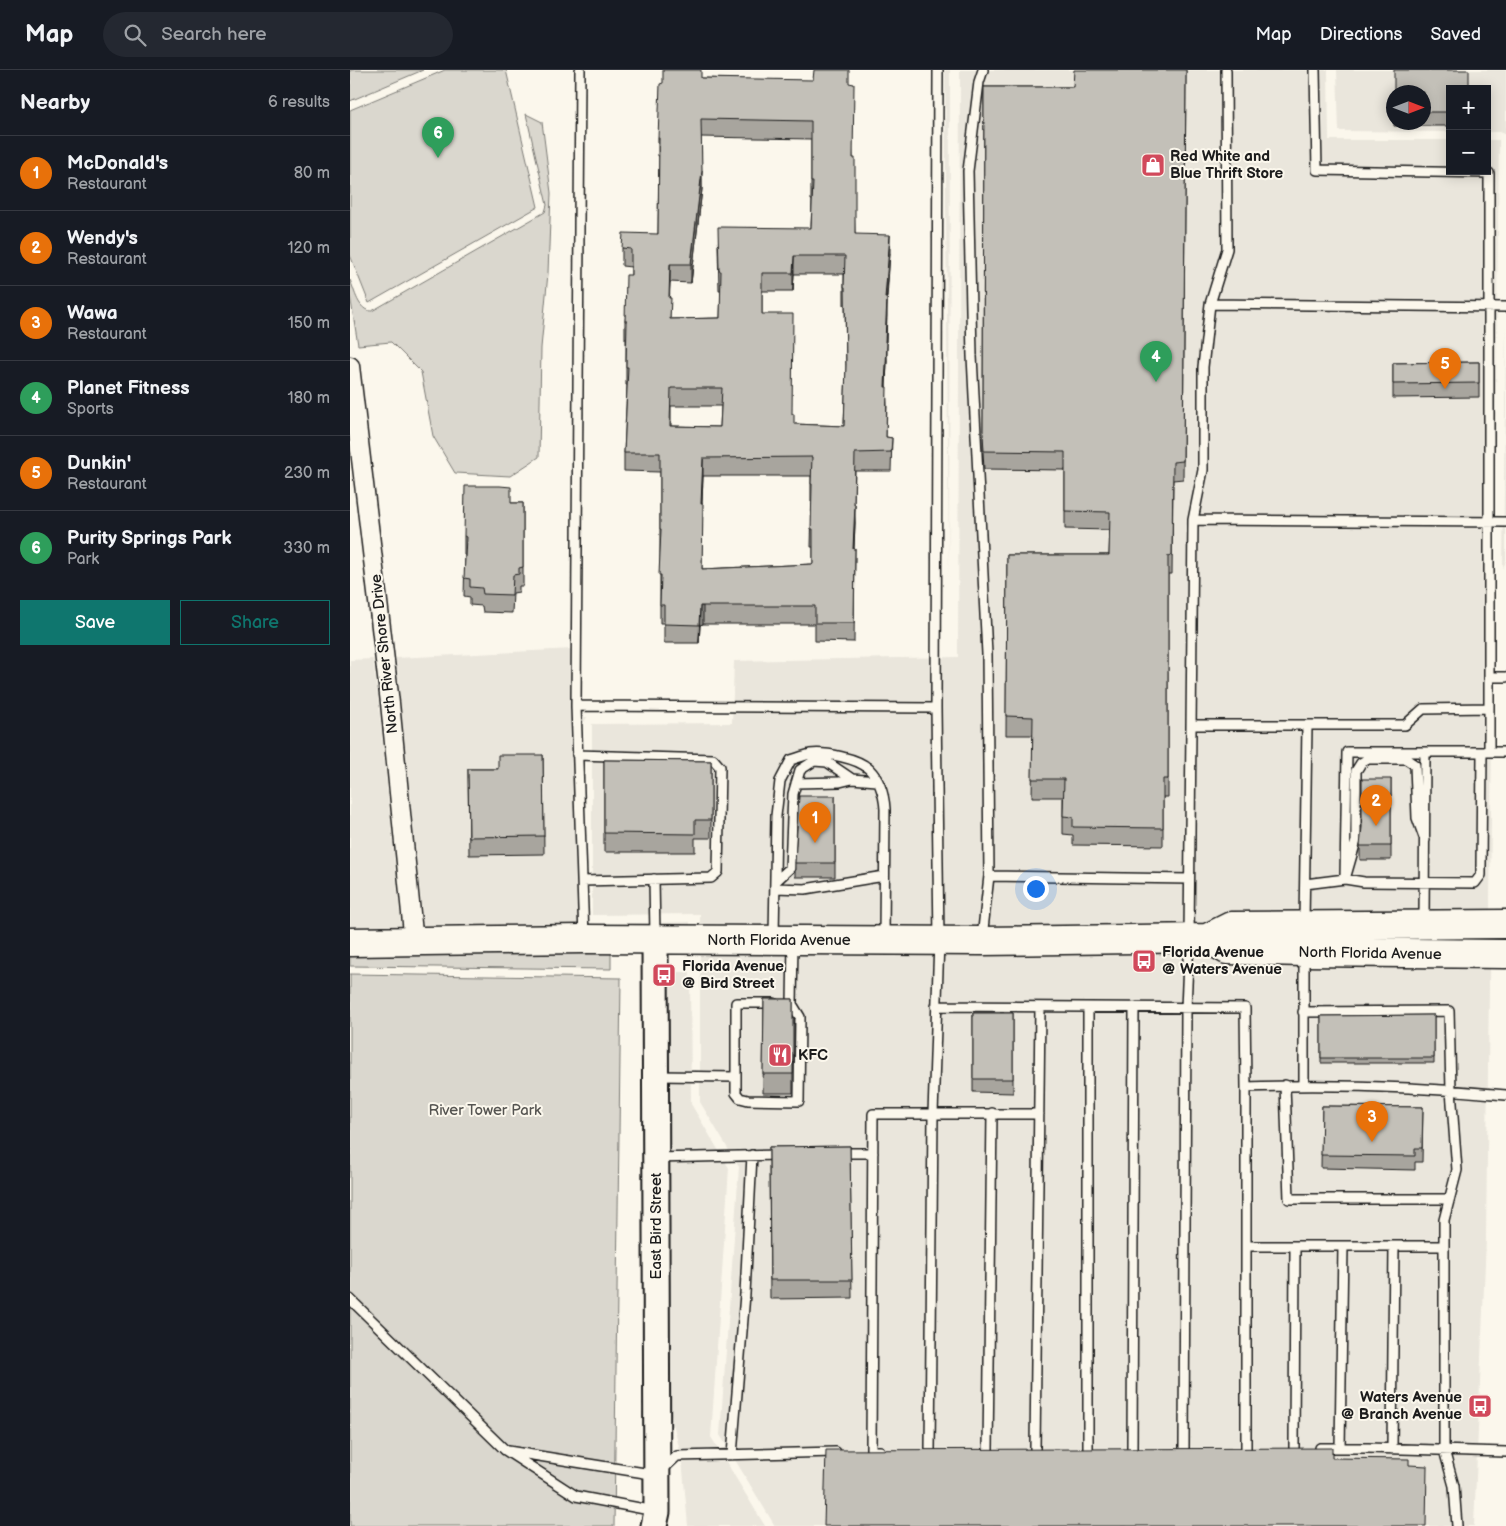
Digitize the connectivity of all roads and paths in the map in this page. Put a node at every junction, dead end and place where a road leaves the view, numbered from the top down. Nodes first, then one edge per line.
1 (580, 70) edge
2 (938, 70) edge
3 (982, 70) edge
4 (1226, 70) edge
5 (1315, 70) edge
6 (1210, 304) junction
7 (1489, 307) junction
8 (1506, 307) edge
9 (350, 366) edge
10 (1193, 520) junction
11 (1489, 522) junction
12 (1506, 522) edge
13 (1489, 677) junction
14 (1506, 677) edge
15 (576, 706) junction
16 (936, 708) junction
17 (1489, 708) junction
18 (1191, 725) junction
19 (1307, 725) junction
20 (1425, 752) junction
21 (1485, 752) junction
22 (1506, 752) edge
23 (577, 755) junction
24 (852, 779) junction
25 (877, 781) junction
26 (796, 783) junction
27 (1425, 840) junction
28 (884, 876) junction
29 (989, 876) junction
30 (654, 879) junction
31 (1189, 879) junction
32 (1345, 879) junction
33 (582, 880) junction
34 (1424, 883) junction
35 (1305, 884) junction
36 (776, 885) junction
37 (1424, 924) junction
38 (1506, 924) edge
39 (1303, 926) junction
40 (1198, 938) junction
41 (784, 939) junction
42 (584, 940) junction
43 (655, 940) junction
44 (884, 940) junction
45 (939, 941) junction
46 (982, 941) junction
47 (350, 942) edge
48 (414, 943) junction
49 (1304, 952) junction
50 (1506, 954) edge
51 (792, 1004) junction
52 (936, 1006) junction
53 (1040, 1007) junction
54 (1088, 1007) junction
55 (1134, 1007) junction
56 (1186, 1008) junction
57 (1303, 1012) junction
58 (655, 1076) junction
59 (736, 1077) junction
60 (1285, 1085) junction
61 (1304, 1085) junction
62 (1246, 1086) junction
63 (1451, 1090) junction
64 (1506, 1095) edge
65 (992, 1113) junction
66 (933, 1114) junction
67 (1039, 1114) junction
68 (873, 1153) junction
69 (789, 1154) edge
70 (827, 1154) edge
71 (752, 1155) junction
72 (655, 1158) junction
73 (1449, 1200) junction
74 (1246, 1246) junction
75 (1295, 1246) junction
76 (1343, 1246) junction
77 (1394, 1246) junction
78 (1444, 1246) junction
79 (350, 1299) edge
80 (1340, 1448) junction
81 (1184, 1449) edge
82 (1246, 1449) edge
83 (1392, 1449) junction
84 (505, 1450) junction
85 (1035, 1450) edge
86 (1088, 1450) edge
87 (1132, 1450) edge
88 (1444, 1450) junction
89 (871, 1451) junction
90 (891, 1451) edge
91 (920, 1451) edge
92 (930, 1451) junction
93 (940, 1451) edge
94 (979, 1451) edge
95 (841, 1452) edge
96 (861, 1452) edge
97 (1506, 1452) edge
98 (732, 1455) junction
99 (657, 1475) junction
100 (657, 1521) edge
101 (1457, 1526) edge

1 - 15 lane
2 - 16 lane
3 - 29 lane
4 - 6 lane
5 - 7 lane
6 - 7 lane
6 - 10 lane
7 - 8 lane
7 - 11 lane
9 - 48 street, North River Shore Drive
10 - 11 lane
10 - 18 lane
11 - 12 lane
11 - 13 lane
13 - 14 lane
13 - 17 lane
15 - 16 lane
15 - 23 lane
16 - 45 lane
17 - 19 lane
17 - 21 lane
18 - 19 lane
18 - 31 lane
19 - 35 lane
20 - 21 lane
20 - 27 lane
20 - 32 lane
21 - 22 lane
21 - 34 lane
23 - 30 lane
23 - 33 lane
24 - 25 lane
24 - 26 lane
24 - 26 lane
25 - 28 lane
25 - 36 lane
26 - 36 lane
27 - 32 lane
27 - 34 lane
28 - 36 lane
28 - 44 lane
29 - 31 lane
29 - 46 lane
30 - 33 lane
30 - 43 lane
31 - 40 lane
32 - 34 lane
32 - 35 lane
33 - 42 lane
34 - 37 lane
35 - 39 lane
36 - 41 lane
37 - 38 main road, North Florida Avenue
37 - 39 main road, North Florida Avenue
39 - 40 main road, North Florida Avenue
40 - 46 main road, North Florida Avenue
40 - 49 main road, North Florida Avenue
40 - 56 lane
41 - 43 main road, North Florida Avenue
41 - 44 main road, North Florida Avenue
41 - 51 lane
42 - 43 main road, North Florida Avenue
42 - 48 main road, North Florida Avenue
43 - 58 street, East Bird Street
44 - 45 main road, North Florida Avenue
45 - 46 main road, North Florida Avenue
45 - 52 lane
47 - 48 main road, North Florida Avenue
49 - 50 main road, North Florida Avenue
49 - 57 lane
51 - 59 lane
51 - 59 lane
52 - 53 lane
52 - 66 lane
53 - 54 lane
53 - 67 lane
54 - 55 lane
54 - 86 lane
55 - 56 lane
55 - 87 lane
56 - 62 lane
56 - 81 lane
57 - 61 lane
57 - 63 lane
58 - 59 lane
58 - 72 street, East Bird Street
60 - 61 lane
60 - 62 lane
60 - 73 lane
61 - 63 lane
62 - 74 lane
63 - 64 lane
63 - 73 lane
65 - 66 lane
65 - 67 lane
65 - 94 lane
66 - 68 lane
66 - 92 lane
67 - 85 lane
68 - 70 lane
68 - 89 lane
69 - 71 lane
71 - 72 lane
71 - 98 lane
72 - 99 street, East Bird Street
73 - 78 lane
74 - 75 lane
74 - 82 lane
75 - 76 lane
75 - 80 lane
76 - 77 lane
76 - 80 lane
77 - 78 lane
77 - 83 lane
78 - 88 lane
79 - 84 lane
80 - 83 lane
83 - 88 lane
84 - 99 lane
84 - 100 lane
88 - 97 lane
88 - 101 lane
89 - 90 lane
89 - 96 lane
91 - 92 lane
92 - 93 lane
95 - 98 lane
98 - 99 lane
99 - 100 street, East Bird Street

